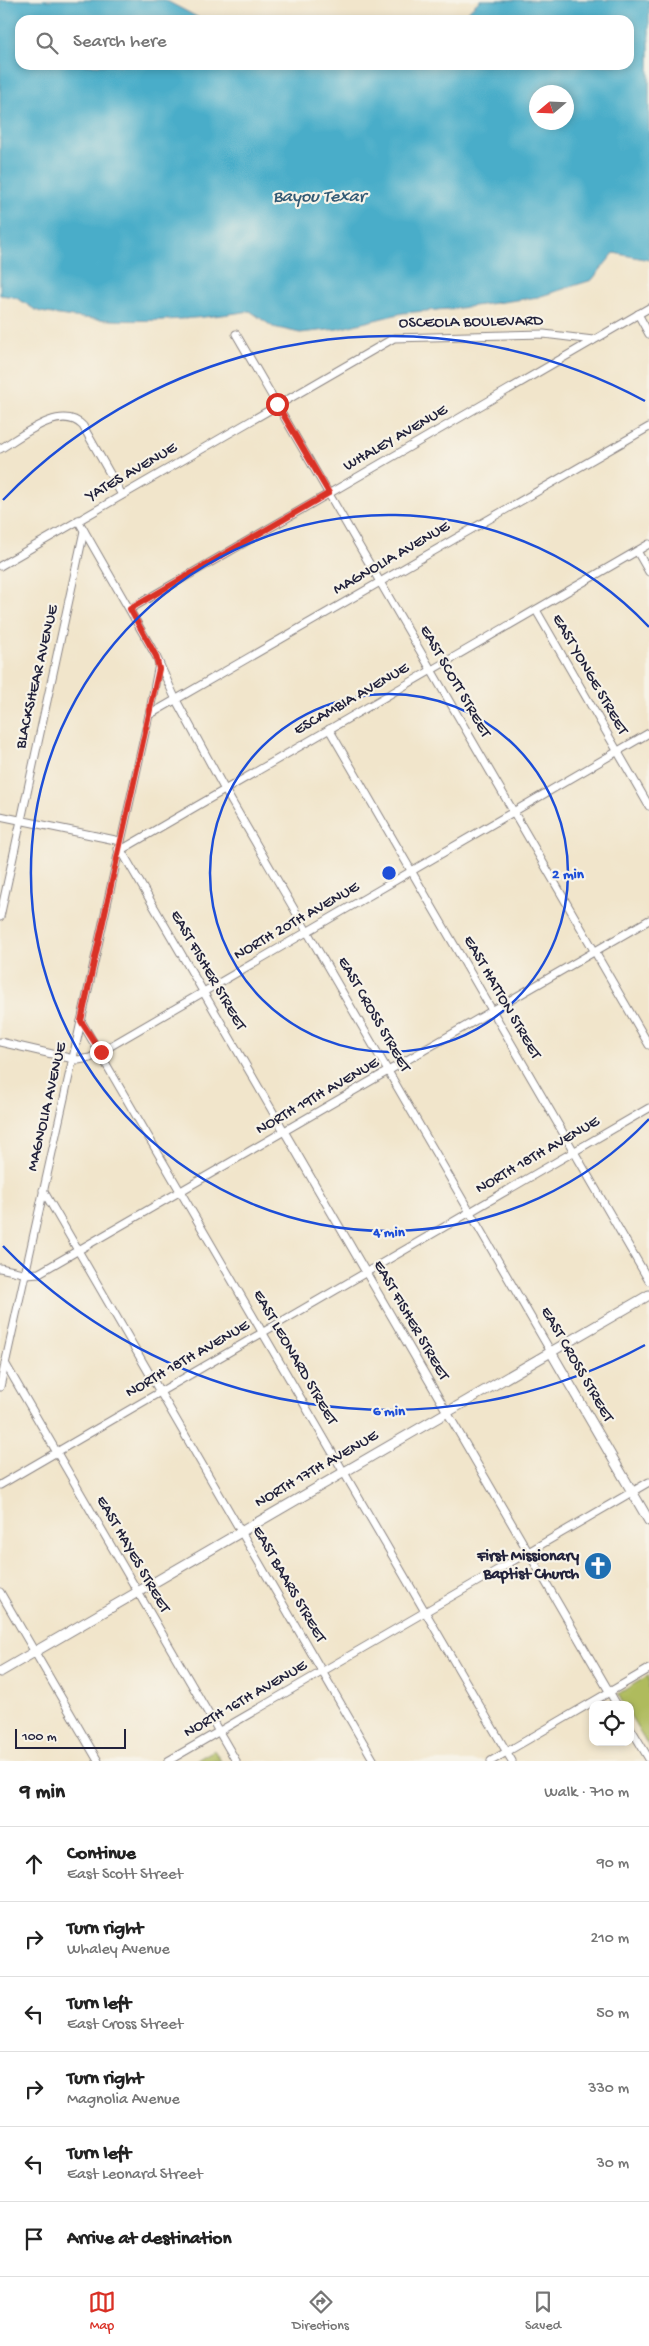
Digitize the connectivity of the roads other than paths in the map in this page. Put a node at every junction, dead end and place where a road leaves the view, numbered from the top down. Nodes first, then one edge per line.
1 (649, 308) edge
2 (638, 314) junction
3 (236, 334) dead end
4 (649, 334) edge
5 (593, 340) junction
6 (277, 404) junction
7 (649, 427) edge
8 (0, 449) edge
9 (329, 493) junction
10 (122, 495) junction
11 (78, 520) junction
12 (84, 531) junction
13 (649, 544) edge
14 (637, 551) junction
15 (0, 566) edge
16 (649, 572) edge
17 (380, 582) junction
18 (130, 609) junction
19 (536, 610) junction
20 (156, 656) junction
21 (431, 670) junction
22 (176, 700) junction
23 (149, 715) junction
24 (329, 729) junction
25 (649, 733) edge
26 (618, 751) junction
27 (225, 790) junction
28 (649, 806) edge
29 (514, 812) junction
30 (0, 816) edge
31 (20, 820) junction
32 (120, 841) junction
33 (120, 849) junction
34 (412, 871) junction
35 (0, 917) edge
36 (649, 920) edge
37 (307, 932) junction
38 (595, 952) junction
39 (204, 992) junction
40 (492, 1011) junction
41 (81, 1021) junction
42 (0, 1042) edge
43 (649, 1045) edge
44 (101, 1052) junction
45 (72, 1059) junction
46 (388, 1072) junction
47 (649, 1108) edge
48 (284, 1132) junction
49 (574, 1151) junction
50 (43, 1190) junction
51 (182, 1192) junction
52 (469, 1212) junction
53 (78, 1252) junction
54 (0, 1268) edge
55 (365, 1272) junction
56 (25, 1274) junction
57 (649, 1281) edge
58 (649, 1295) edge
59 (263, 1332) junction
60 (551, 1352) junction
61 (5, 1363) junction
62 (0, 1387) edge
63 (160, 1392) junction
64 (447, 1412) junction
65 (56, 1452) junction
66 (344, 1472) junction
67 (649, 1482) edge
68 (0, 1485) edge
69 (632, 1492) junction
70 (649, 1521) edge
71 (241, 1532) junction
72 (528, 1552) junction
73 (0, 1592) edge
74 (137, 1592) junction
75 (425, 1612) junction
76 (35, 1652) junction
77 (649, 1669) edge
78 (322, 1671) junction
79 (0, 1672) edge
80 (610, 1692) junction
81 (615, 1701) edge
82 (219, 1732) junction
83 (634, 1734) edge
84 (507, 1752) junction
85 (649, 1759) edge
86 (98, 1761) edge
87 (168, 1761) edge
88 (236, 1761) edge
89 (374, 1761) edge
90 (491, 1761) edge
91 (512, 1761) edge

1 - 2 street, WHALEY AVENUE
2 - 4 street
2 - 5 street, WHALEY AVENUE
3 - 6 street, EAST SCOTT STREET
5 - 6 street, OSCEOLA BOULEVARD
5 - 9 street, WHALEY AVENUE
6 - 9 street, EAST SCOTT STREET
6 - 10 street, YATES AVENUE
7 - 17 street, MAGNOLIA AVENUE
8 - 10 street
9 - 17 street, EAST SCOTT STREET
9 - 18 street, WHALEY AVENUE
10 - 11 street, YATES AVENUE
11 - 12 street, EAST CROSS STREET
11 - 15 street, YATES AVENUE
12 - 18 street, EAST CROSS STREET
12 - 31 street, BLACKSHEAR AVENUE
13 - 14 street, ESCAMBIA AVENUE
14 - 16 street
14 - 19 street, ESCAMBIA AVENUE
17 - 21 street, EAST SCOTT STREET
17 - 22 street, MAGNOLIA AVENUE
18 - 20 street, EAST CROSS STREET
19 - 21 street, ESCAMBIA AVENUE
19 - 26 street, EAST YONGE STREET
20 - 22 street, EAST CROSS STREET
20 - 23 street, MAGNOLIA AVENUE
21 - 24 street, ESCAMBIA AVENUE
21 - 29 street, EAST SCOTT STREET
22 - 23 street, MAGNOLIA AVENUE
22 - 27 street, EAST CROSS STREET
23 - 32 street, MAGNOLIA AVENUE
24 - 27 street, ESCAMBIA AVENUE
24 - 34 street, EAST HATTON STREET
25 - 26 street, NORTH 20TH AVENUE
26 - 28 street, EAST YONGE STREET
26 - 29 street, NORTH 20TH AVENUE
27 - 33 street, ESCAMBIA AVENUE
27 - 37 street, EAST CROSS STREET
29 - 34 street, NORTH 20TH AVENUE
29 - 38 street, EAST SCOTT STREET
30 - 31 street
31 - 32 street
31 - 35 street, BLACKSHEAR AVENUE
32 - 33 street, MAGNOLIA AVENUE
33 - 39 street, EAST FISHER STREET
33 - 41 street, MAGNOLIA AVENUE
34 - 37 street, NORTH 20TH AVENUE
34 - 40 street, EAST HATTON STREET
36 - 38 street, NORTH 19TH AVENUE
37 - 39 street, NORTH 20TH AVENUE
37 - 46 street, EAST CROSS STREET
38 - 40 street, NORTH 19TH AVENUE
38 - 43 street, EAST SCOTT STREET
39 - 44 street, NORTH 20TH AVENUE
39 - 48 street, EAST FISHER STREET
40 - 46 street, NORTH 19TH AVENUE
40 - 49 street, EAST HATTON STREET
41 - 44 street, EAST LEONARD STREET
41 - 45 street, MAGNOLIA AVENUE
42 - 45 street, NORTH 20TH AVENUE
44 - 45 street, NORTH 20TH AVENUE
44 - 51 street, EAST LEONARD STREET
45 - 50 street, MAGNOLIA AVENUE
46 - 48 street, NORTH 19TH AVENUE
46 - 52 street, EAST CROSS STREET
47 - 49 street, NORTH 18TH AVENUE
48 - 51 street, NORTH 19TH AVENUE
48 - 55 street, EAST FISHER STREET
49 - 52 street, NORTH 18TH AVENUE
49 - 57 street, EAST HATTON STREET
50 - 53 street, EAST BAARS STREET
50 - 56 street, MAGNOLIA AVENUE
51 - 53 street, NORTH 19TH AVENUE
51 - 59 street, EAST LEONARD STREET
52 - 55 street, NORTH 18TH AVENUE
52 - 60 street, EAST CROSS STREET
53 - 56 street, NORTH 19TH AVENUE
53 - 63 street, EAST BAARS STREET
54 - 56 street
55 - 59 street, NORTH 18TH AVENUE
55 - 64 street, EAST FISHER STREET
56 - 61 street, MAGNOLIA AVENUE
58 - 60 street, NORTH 17TH AVENUE
59 - 63 street, NORTH 18TH AVENUE
59 - 66 street, EAST LEONARD STREET
60 - 64 street, NORTH 17TH AVENUE
60 - 69 street, EAST CROSS STREET
61 - 62 street, MAGNOLIA AVENUE
61 - 65 street, EAST HAYES STREET
63 - 65 street, NORTH 18TH AVENUE
63 - 71 street, EAST BAARS STREET
64 - 66 street, NORTH 17TH AVENUE
64 - 72 street, EAST FISHER STREET
65 - 68 street, NORTH 18TH AVENUE
65 - 74 street, EAST HAYES STREET
66 - 71 street, NORTH 17TH AVENUE
66 - 75 street, EAST LEONARD STREET
67 - 69 street, NORTH 16TH AVENUE
69 - 70 street, EAST CROSS STREET
69 - 72 street, NORTH 16TH AVENUE
71 - 74 street, NORTH 17TH AVENUE
71 - 78 street, EAST BAARS STREET
72 - 75 street, NORTH 16TH AVENUE
72 - 80 street, EAST FISHER STREET
73 - 76 street
74 - 76 street, NORTH 17TH AVENUE
74 - 82 street, EAST HAYES STREET
75 - 78 street, NORTH 16TH AVENUE
75 - 84 street, EAST LEONARD STREET
76 - 79 street, NORTH 17TH AVENUE
76 - 86 street
77 - 80 street
78 - 82 street, NORTH 16TH AVENUE
78 - 89 street, EAST BAARS STREET
80 - 81 street, EAST FISHER STREET
80 - 84 street
82 - 87 street, NORTH 16TH AVENUE
82 - 88 street, EAST HAYES STREET
83 - 85 street
84 - 90 street
84 - 91 street, EAST LEONARD STREET

